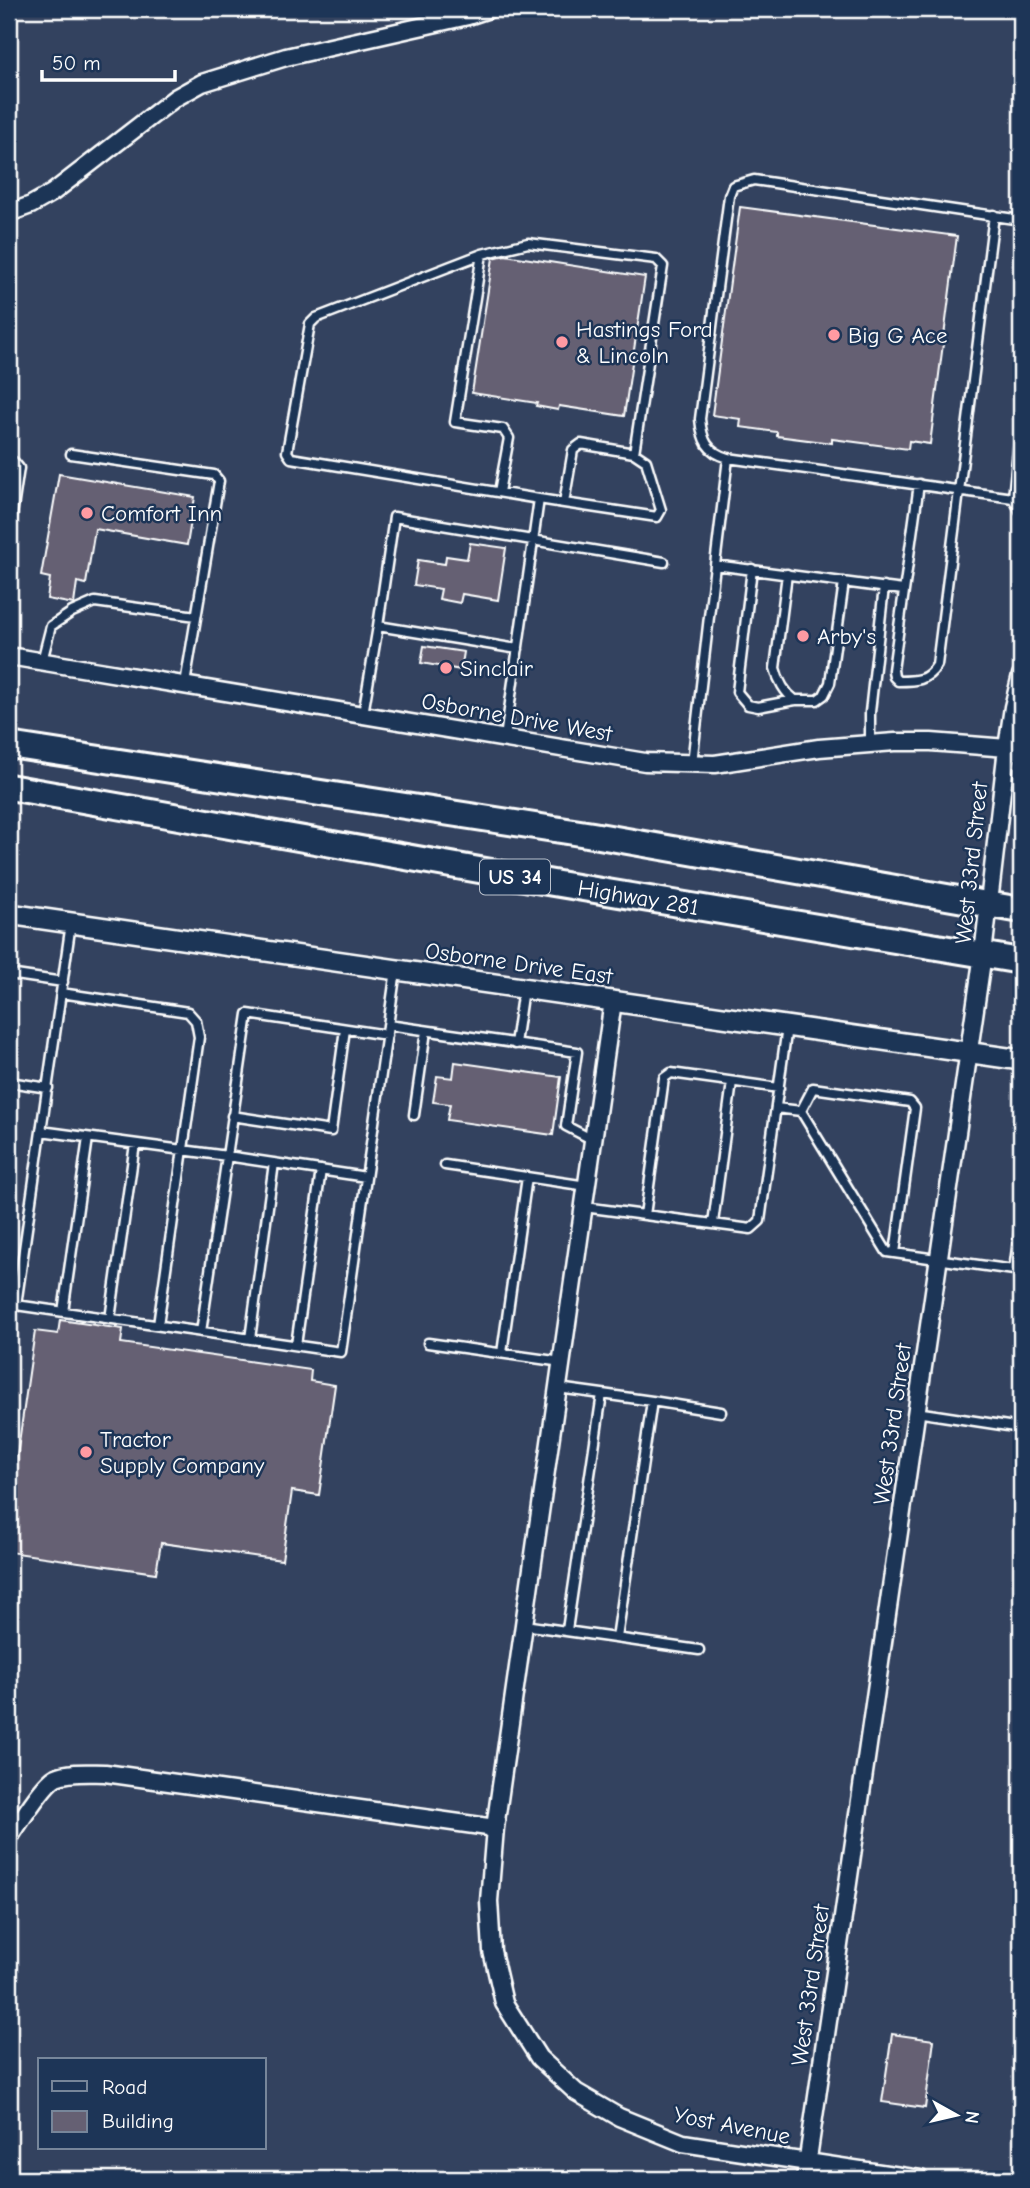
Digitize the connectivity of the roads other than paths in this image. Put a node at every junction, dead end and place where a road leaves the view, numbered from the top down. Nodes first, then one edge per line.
1 (489, 9) edge
2 (9, 213) edge
3 (994, 215) junction
4 (1021, 220) edge
5 (482, 254) junction
6 (1021, 420) edge
7 (634, 453) junction
8 (71, 454) dead end
9 (728, 458) junction
10 (9, 461) edge
11 (919, 484) junction
12 (960, 490) junction
13 (499, 492) junction
14 (1013, 498) junction
15 (539, 499) junction
16 (564, 503) junction
17 (1021, 512) edge
18 (9, 535) edge
19 (532, 541) junction
20 (664, 562) dead end
21 (715, 565) junction
22 (752, 569) junction
23 (787, 574) junction
24 (844, 582) junction
25 (884, 587) junction
26 (903, 590) junction
27 (196, 616) junction
28 (378, 626) junction
29 (518, 649) junction
30 (9, 656) edge
31 (42, 661) junction
32 (1021, 675) edge
33 (186, 684) junction
34 (795, 700) junction
35 (363, 714) junction
36 (506, 738) junction
37 (870, 744) junction
38 (9, 745) edge
39 (1014, 750) edge
40 (692, 763) junction
41 (9, 787) edge
42 (989, 905) junction
43 (1021, 910) edge
44 (9, 914) edge
45 (71, 923) junction
46 (983, 954) junction
47 (1021, 961) edge
48 (396, 970) junction
49 (9, 974) edge
50 (63, 982) junction
51 (523, 989) junction
52 (61, 993) junction
53 (613, 1002) junction
54 (787, 1027) junction
55 (345, 1029) junction
56 (387, 1030) junction
57 (426, 1031) junction
58 (515, 1044) junction
59 (969, 1053) junction
60 (1021, 1060) edge
61 (9, 1082) edge
62 (732, 1082) junction
63 (48, 1088) junction
64 (779, 1088) junction
65 (776, 1108) junction
66 (802, 1111) junction
67 (414, 1115) dead end
68 (232, 1116) junction
69 (41, 1131) junction
70 (88, 1138) junction
71 (593, 1140) junction
72 (135, 1144) junction
73 (183, 1150) junction
74 (226, 1156) junction
75 (274, 1163) junction
76 (445, 1165) dead end
77 (321, 1170) junction
78 (366, 1177) junction
79 (527, 1177) junction
80 (587, 1185) junction
81 (584, 1207) junction
82 (645, 1215) junction
83 (1021, 1218) edge
84 (713, 1223) junction
85 (895, 1253) junction
86 (938, 1259) junction
87 (1018, 1270) edge
88 (64, 1312) junction
89 (110, 1318) junction
90 (158, 1325) junction
91 (201, 1332) junction
92 (250, 1339) junction
93 (428, 1343) dead end
94 (296, 1345) junction
95 (502, 1353) junction
96 (562, 1362) junction
97 (558, 1388) junction
98 (602, 1394) junction
99 (652, 1401) junction
100 (721, 1412) dead end
101 (916, 1412) junction
102 (1021, 1428) edge
103 (524, 1625) junction
104 (567, 1630) junction
105 (617, 1638) junction
106 (699, 1650) dead end
107 (495, 1828) junction
108 (9, 1838) edge
109 (807, 2162) junction
110 (805, 2179) edge
111 (920, 2179) edge

1 - 2 street
3 - 4 lane
3 - 9 lane
3 - 12 lane
5 - 7 lane
5 - 13 lane
5 - 13 lane
6 - 14 lane
7 - 16 lane
7 - 16 lane
8 - 27 lane
9 - 11 lane
9 - 21 lane
10 - 18 lane
11 - 12 lane
11 - 26 lane
12 - 14 lane
12 - 26 lane
13 - 15 lane
14 - 17 lane
15 - 16 lane
15 - 19 lane
19 - 20 lane
19 - 28 lane
19 - 29 lane
21 - 22 lane
21 - 40 lane
22 - 23 lane
22 - 34 lane
23 - 24 lane
23 - 34 lane
24 - 25 lane
24 - 34 lane
25 - 26 lane
25 - 37 lane
27 - 31 lane
27 - 33 lane
28 - 29 lane
28 - 35 lane
29 - 36 lane
30 - 31 street, Osborne Drive West
31 - 33 street, Osborne Drive West
32 - 39 street, West 33rd Street
33 - 35 street, Osborne Drive West
35 - 36 street, Osborne Drive West
36 - 40 street, Osborne Drive West
37 - 39 street, Osborne Drive West
37 - 40 street, Osborne Drive West
38 - 42 highway, US 34
39 - 42 street, West 33rd Street
41 - 46 highway, Highway 281 / US 34
42 - 43 highway, US 34
42 - 46 street, West 33rd Street
44 - 45 street, Osborne Drive East
45 - 48 street, Osborne Drive East
45 - 50 lane
46 - 47 highway, Highway 281 / US 34
46 - 59 street, West 33rd Street
48 - 51 street, Osborne Drive East
48 - 56 lane
49 - 50 lane
50 - 52 lane
51 - 53 street, Osborne Drive East
51 - 58 lane
52 - 63 lane
52 - 73 lane
53 - 54 street, Osborne Drive East
53 - 71 street, Yost Avenue
54 - 59 street, Osborne Drive East
54 - 64 lane
55 - 56 lane
55 - 68 lane
55 - 68 lane
56 - 57 lane
56 - 78 lane
57 - 58 lane
57 - 67 lane
58 - 71 lane
59 - 60 street, Osborne Drive East
59 - 86 street, West 33rd Street
61 - 63 lane
62 - 64 lane
62 - 82 lane
62 - 84 lane
63 - 69 lane
64 - 65 lane
65 - 66 lane
65 - 84 lane
66 - 85 lane
66 - 85 lane
68 - 74 lane
69 - 70 lane
69 - 88 lane
70 - 72 lane
70 - 88 lane
71 - 80 street, Yost Avenue
72 - 73 lane
72 - 89 lane
73 - 74 lane
73 - 90 lane
74 - 75 lane
74 - 91 lane
75 - 77 lane
75 - 92 lane
76 - 79 lane
77 - 78 lane
77 - 94 lane
78 - 94 lane
79 - 80 lane
79 - 95 lane
80 - 81 street, Yost Avenue
81 - 82 lane
81 - 96 street, Yost Avenue
82 - 84 lane
83 - 87 lane
85 - 86 lane
86 - 87 lane
86 - 101 street, West 33rd Street
88 - 89 lane
89 - 90 lane
90 - 91 lane
91 - 92 lane
92 - 94 lane
93 - 95 lane
95 - 96 lane
96 - 97 street, Yost Avenue
97 - 98 lane
97 - 103 street, Yost Avenue
98 - 99 lane
98 - 104 lane
99 - 100 lane
99 - 105 lane
101 - 102 lane
101 - 109 street, West 33rd Street
103 - 104 lane
103 - 107 street, Yost Avenue
104 - 105 lane
105 - 106 lane
107 - 108 street
107 - 109 street, Yost Avenue
109 - 110 street, West 33rd Street
109 - 111 street, Yost Avenue

